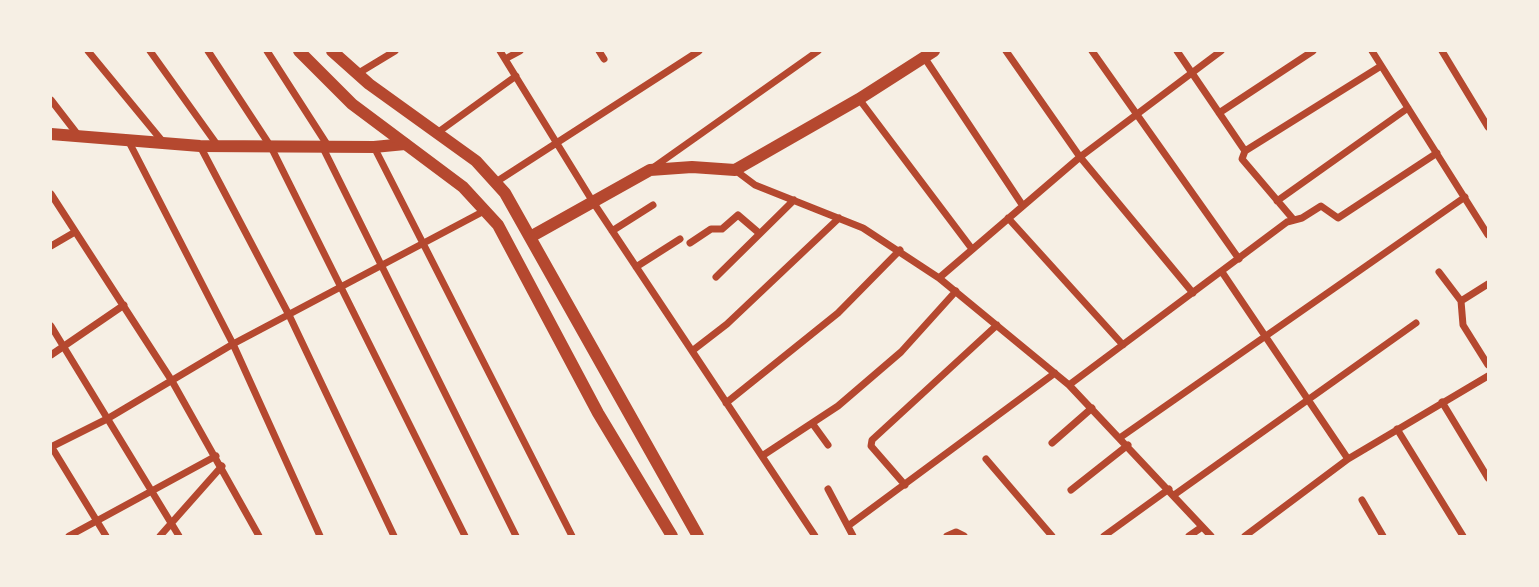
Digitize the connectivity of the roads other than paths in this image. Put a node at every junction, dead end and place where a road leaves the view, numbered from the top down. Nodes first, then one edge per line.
1 (88, 51) edge
2 (150, 51) edge
3 (208, 51) edge
4 (267, 51) edge
5 (299, 51) edge
6 (332, 51) edge
7 (396, 51) edge
8 (500, 51) edge
9 (520, 51) edge
10 (599, 51) edge
11 (699, 51) edge
12 (818, 51) edge
13 (1006, 51) edge
14 (1092, 51) edge
15 (1177, 51) edge
16 (1221, 51) edge
17 (1313, 51) edge
18 (1372, 51) edge
19 (1442, 51) edge
20 (929, 54) edge
21 (604, 59) dead end
22 (505, 60) junction
23 (1381, 66) junction
24 (1192, 72) junction
25 (356, 74) junction
26 (516, 76) junction
27 (859, 99) junction
28 (51, 100) edge
29 (1408, 108) junction
30 (1135, 113) junction
31 (1219, 113) junction
32 (1488, 127) edge
33 (437, 133) junction
34 (51, 134) edge
35 (79, 136) junction
36 (129, 142) junction
37 (556, 142) junction
38 (164, 144) junction
39 (405, 144) junction
40 (201, 146) junction
41 (218, 146) junction
42 (325, 146) junction
43 (271, 147) junction
44 (374, 147) junction
45 (1245, 151) junction
46 (1437, 153) junction
47 (1080, 157) junction
48 (650, 170) junction
49 (735, 170) junction
50 (496, 182) junction
51 (51, 194) edge
52 (1465, 197) junction
53 (794, 200) junction
54 (1278, 201) junction
55 (593, 202) junction
56 (653, 205) dead end
57 (1023, 206) junction
58 (487, 210) junction
59 (839, 218) junction
60 (1008, 218) junction
61 (1293, 219) junction
62 (75, 232) junction
63 (612, 232) junction
64 (759, 233) junction
65 (1488, 235) edge
66 (532, 236) junction
67 (680, 239) dead end
68 (423, 243) junction
69 (690, 243) dead end
70 (51, 246) edge
71 (972, 249) junction
72 (900, 250) junction
73 (1239, 259) junction
74 (381, 265) junction
75 (636, 267) junction
76 (1222, 272) junction
77 (1439, 272) dead end
78 (716, 277) dead end
79 (939, 278) junction
80 (1488, 284) edge
81 (339, 288) junction
82 (956, 291) junction
83 (1193, 293) junction
84 (1461, 301) junction
85 (124, 305) junction
86 (289, 315) junction
87 (1416, 324) dead end
88 (997, 325) junction
89 (51, 326) edge
90 (1264, 335) junction
91 (233, 344) junction
92 (1122, 345) junction
93 (63, 347) junction
94 (692, 351) junction
95 (51, 355) edge
96 (1488, 365) edge
97 (1055, 373) junction
98 (1488, 376) edge
99 (172, 381) junction
100 (1069, 385) junction
101 (1308, 400) junction
102 (1442, 402) junction
103 (726, 403) junction
104 (1092, 408) junction
105 (107, 419) junction
106 (812, 423) junction
107 (1397, 429) junction
108 (1121, 437) junction
109 (1052, 443) dead end
110 (828, 445) dead end
111 (1128, 445) junction
112 (51, 447) edge
113 (216, 456) junction
114 (762, 456) junction
115 (986, 459) dead end
116 (1348, 459) junction
117 (222, 467) junction
118 (1488, 478) edge
119 (905, 485) junction
120 (828, 489) dead end
121 (1071, 490) dead end
122 (152, 492) junction
123 (1172, 492) junction
124 (1362, 500) dead end
125 (97, 521) junction
126 (171, 523) junction
127 (848, 526) junction
128 (1202, 527) junction
129 (69, 536) edge
130 (106, 536) edge
131 (160, 536) edge
132 (178, 536) edge
133 (259, 536) edge
134 (320, 536) edge
135 (394, 536) edge
136 (465, 536) edge
137 (516, 536) edge
138 (572, 536) edge
139 (673, 536) edge
140 (698, 536) edge
141 (815, 536) edge
142 (853, 536) edge
143 (947, 536) edge
144 (964, 536) edge
145 (1052, 536) edge
146 (1104, 536) edge
147 (1189, 536) edge
148 (1211, 536) edge
149 (1245, 536) edge
150 (1383, 536) edge
151 (1464, 536) edge

1 - 38 street
2 - 41 street
3 - 43 street
4 - 42 street
5 - 39 main road
6 - 25 main road
7 - 25 street
8 - 22 street
9 - 22 street
10 - 21 street
11 - 37 street
12 - 48 street
13 - 47 street
14 - 30 street
15 - 24 street
16 - 24 street
17 - 31 street
18 - 23 street
19 - 32 street
20 - 27 main road
20 - 57 street
22 - 26 street
23 - 29 street
23 - 45 street
24 - 30 street
24 - 31 street
25 - 33 main road
26 - 33 street
26 - 37 street
27 - 49 main road
27 - 71 street
28 - 35 street
29 - 46 street
29 - 54 street
30 - 47 street
30 - 73 street
31 - 45 street
33 - 50 main road
34 - 35 main road
35 - 36 main road
36 - 38 main road
36 - 91 street
37 - 50 street
37 - 55 street
38 - 40 main road
39 - 44 main road
39 - 58 main road
40 - 41 main road
40 - 86 street
41 - 43 main road
42 - 43 main road
42 - 44 main road
42 - 74 street
43 - 81 street
44 - 68 street
45 - 54 street
46 - 52 street
46 - 61 street
47 - 57 street
47 - 83 street
48 - 49 main road
48 - 55 main road
49 - 53 street
50 - 66 main road
51 - 62 street
52 - 65 street
52 - 90 street
53 - 59 street
53 - 64 street
54 - 61 street
55 - 63 street
55 - 66 main road
56 - 63 street
57 - 60 street
58 - 68 street
58 - 139 main road
59 - 72 street
59 - 94 street
60 - 71 street
60 - 92 street
61 - 73 street
62 - 70 street
62 - 85 street
63 - 75 street
64 - 69 street
64 - 78 street
66 - 140 main road
67 - 75 street
68 - 74 street
68 - 138 street
71 - 79 street
72 - 79 street
72 - 103 street
73 - 76 street
74 - 81 street
74 - 137 street
75 - 94 street
76 - 83 street
76 - 90 street
77 - 84 street
79 - 82 street
80 - 84 street
81 - 86 street
81 - 136 street
82 - 88 street
82 - 106 street
83 - 92 street
84 - 96 street
85 - 93 street
85 - 99 street
86 - 91 street
86 - 135 street
87 - 101 street
88 - 97 street
88 - 119 street
89 - 93 street
90 - 101 street
90 - 108 street
91 - 99 street
91 - 134 street
92 - 100 street
93 - 95 street
93 - 105 street
94 - 103 street
97 - 100 street
97 - 119 street
98 - 102 street
99 - 105 street
99 - 113 street
100 - 104 street
101 - 116 street
101 - 123 street
102 - 107 street
102 - 118 street
103 - 114 street
104 - 108 street
104 - 109 street
105 - 112 street
105 - 122 street
106 - 110 street
106 - 114 street
107 - 116 street
107 - 151 street
108 - 111 street
111 - 121 street
111 - 123 street
112 - 125 street
113 - 117 street
113 - 122 street
114 - 141 street
115 - 145 street
116 - 149 street
117 - 126 street
117 - 133 street
119 - 127 street
120 - 127 street
122 - 125 street
122 - 126 street
123 - 128 street
123 - 146 street
124 - 150 street
125 - 129 street
125 - 130 street
126 - 131 street
126 - 132 street
127 - 142 street
128 - 147 street
128 - 148 street
143 - 144 street

